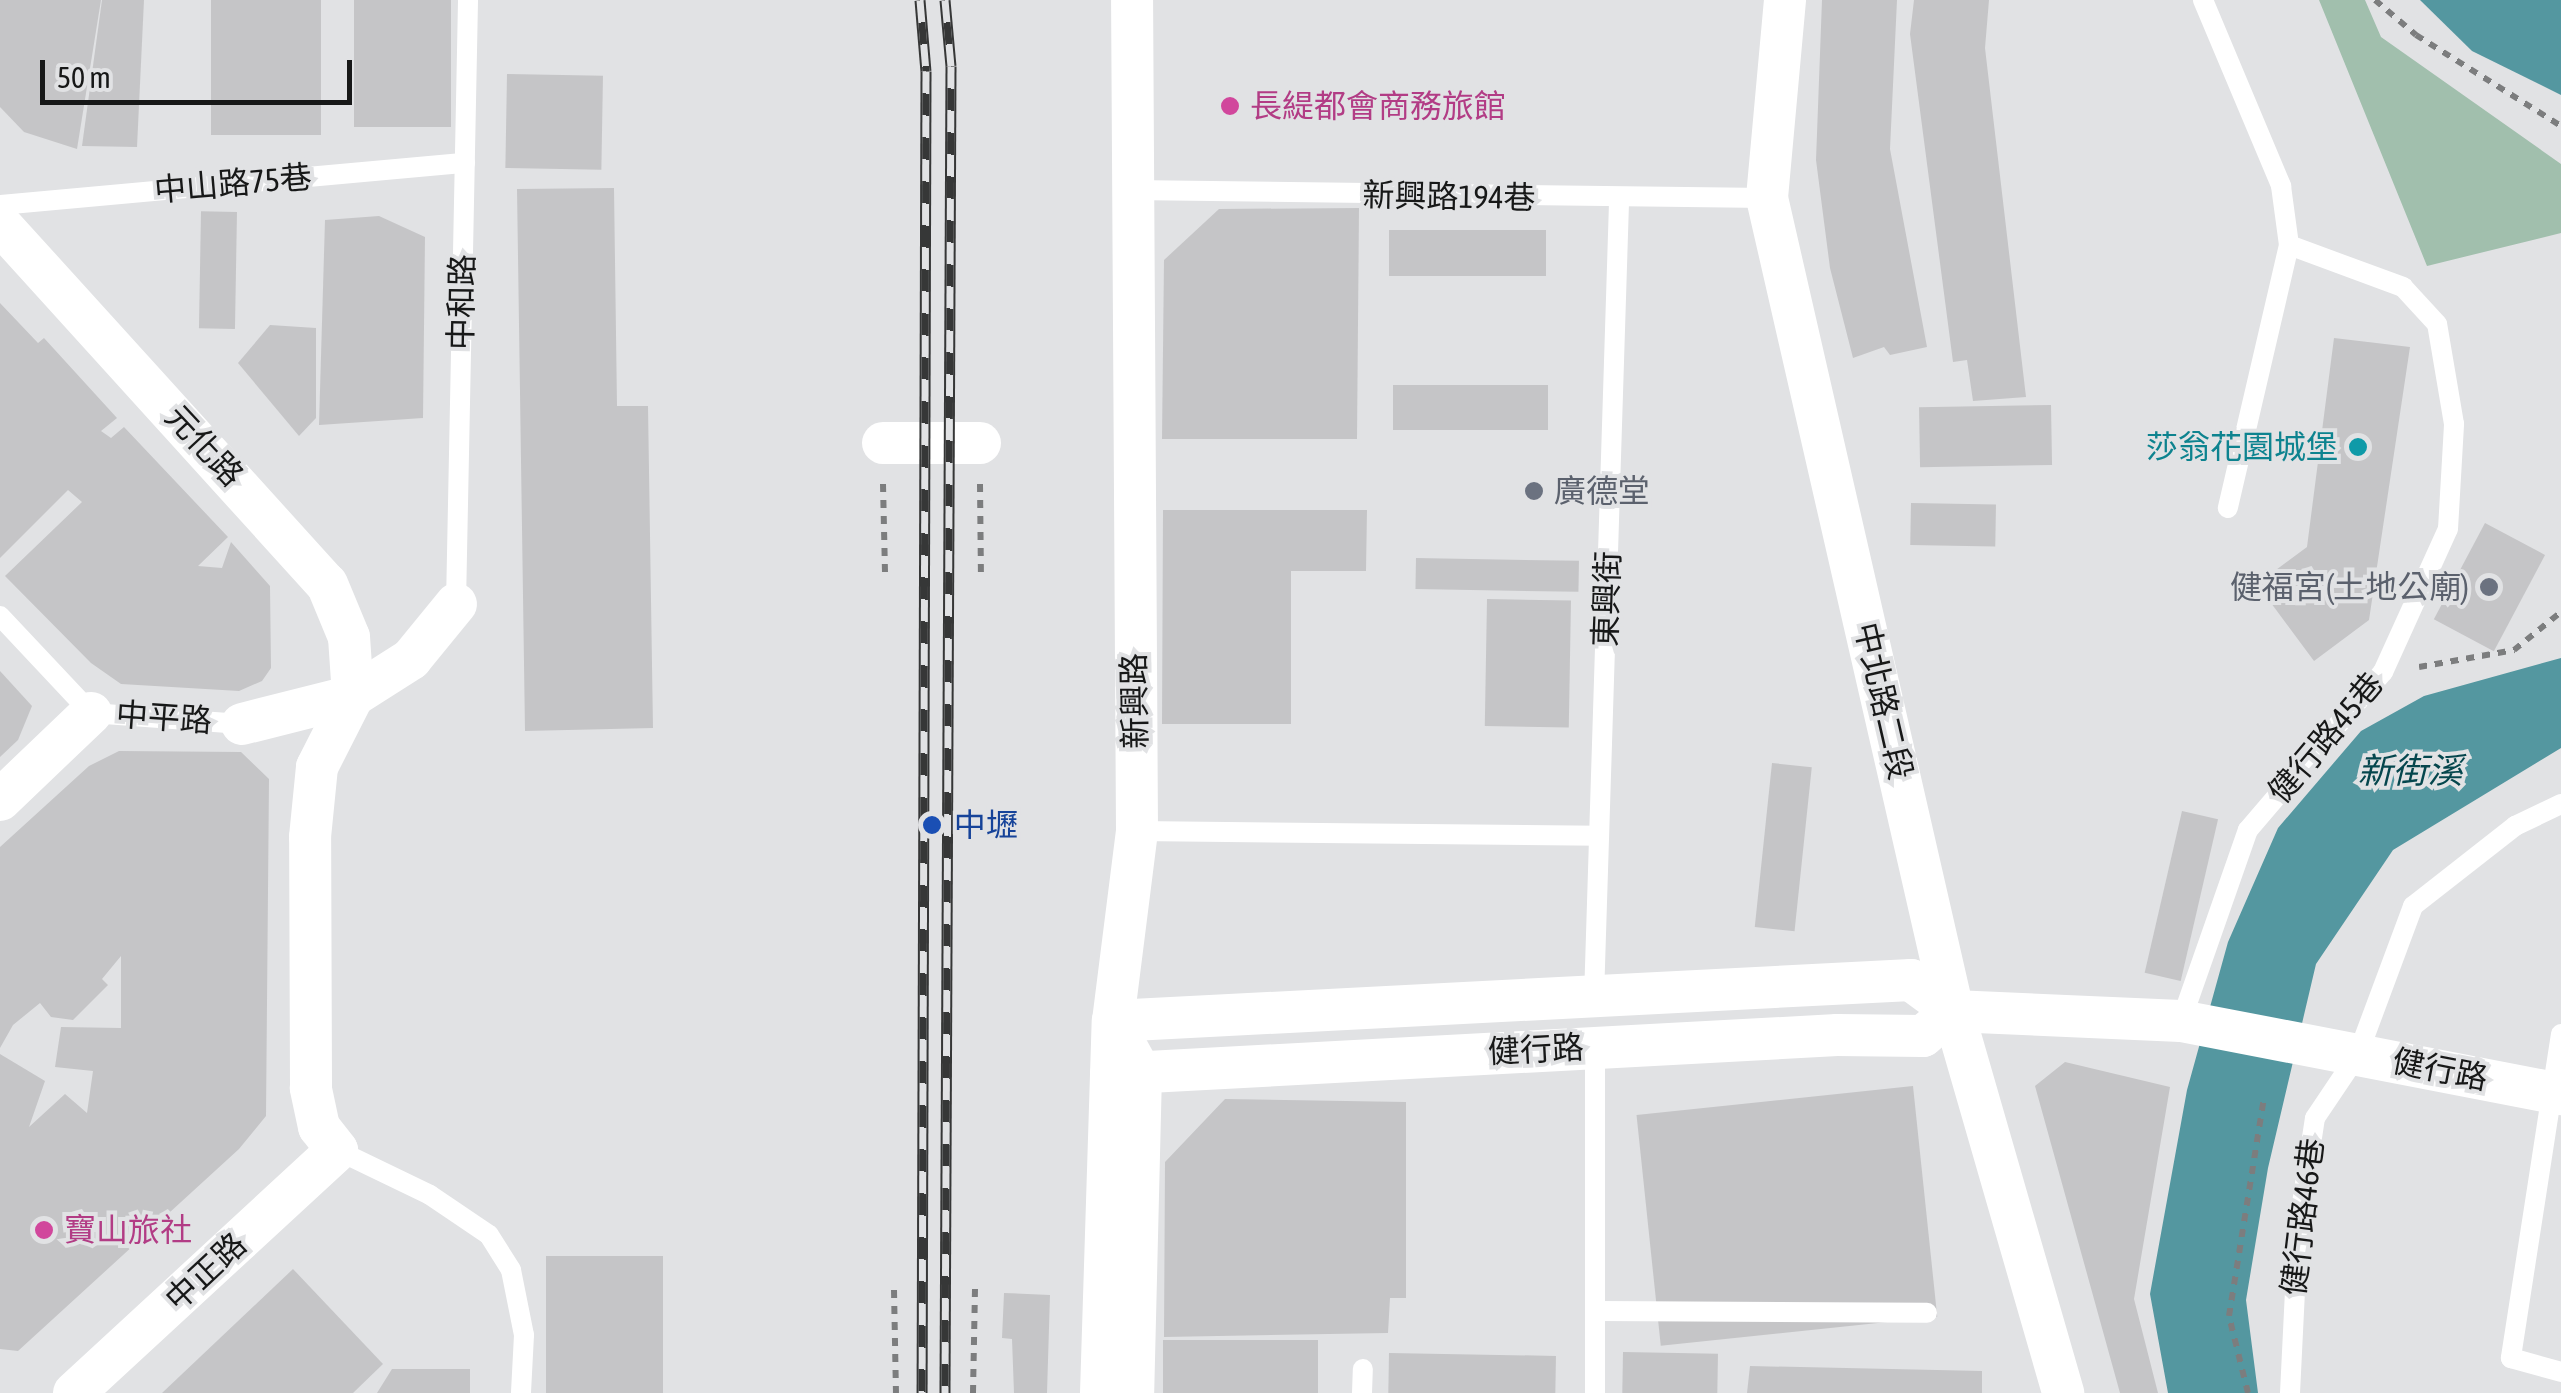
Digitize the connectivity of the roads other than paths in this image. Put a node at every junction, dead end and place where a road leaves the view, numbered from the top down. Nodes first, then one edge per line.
1 (468, 0) edge
2 (1132, 0) edge
3 (1786, 0) edge
4 (2204, 0) edge
5 (465, 163) junction
6 (1130, 190) junction
7 (1767, 198) junction
8 (1619, 200) junction
9 (0, 205) edge
10 (0, 224) edge
11 (2289, 245) junction
12 (883, 443) road end
13 (980, 443) road end
14 (2228, 508) dead end
15 (456, 604) joint
16 (0, 616) edge
17 (353, 696) junction
18 (91, 714) junction
19 (242, 724) joint
20 (0, 800) edge
21 (2561, 804) edge
22 (1137, 831) junction
23 (1599, 836) junction
24 (1594, 998) junction
25 (1953, 1012) junction
26 (1112, 1022) junction
27 (2189, 1024) junction
28 (2561, 1034) edge
29 (1596, 1047) junction
30 (2339, 1050) junction
31 (1126, 1074) junction
32 (2556, 1093) edge
33 (337, 1150) junction
34 (1598, 1312) junction
35 (1927, 1313) dead end
36 (1362, 1369) dead end
37 (2561, 1372) edge
38 (74, 1393) edge
39 (521, 1393) edge
40 (1101, 1393) edge
41 (1133, 1393) edge
42 (1362, 1393) edge
43 (1595, 1393) edge
44 (2063, 1393) edge
45 (2290, 1393) edge

1 - 5 lane, 中和路
2 - 6 street, 新興路
3 - 7 street, 中北路二段
4 - 11 lane
5 - 9 lane, 中山路75巷
5 - 15 lane, 中和路
6 - 8 lane, 新興路194巷
6 - 22 street, 新興路
7 - 8 lane, 新興路194巷
7 - 25 street, 中北路二段
8 - 23 lane, 東興街
10 - 17 street, 元化路
11 - 14 lane
11 - 27 lane, 健行路45巷
12 - 13 street
15 - 17 street
16 - 18 lane
17 - 19 street
17 - 33 street
18 - 19 lane, 中平路
18 - 20 street, 中平路
21 - 30 lane, 健行路46巷
22 - 23 lane
22 - 26 street, 新興路
23 - 24 lane, 東興街
24 - 25 street, 健行路
24 - 26 street, 健行路
25 - 27 street
25 - 29 street, 健行路
25 - 44 street, 中北路二段
26 - 31 street, 新興路
27 - 30 street, 健行路
28 - 32 lane
29 - 31 street, 健行路
29 - 34 lane
30 - 32 street, 健行路
30 - 45 lane, 健行路46巷
31 - 40 street
31 - 41 street
32 - 37 lane
33 - 38 street, 中正路
33 - 39 lane
34 - 35 lane
34 - 43 lane
36 - 42 lane

